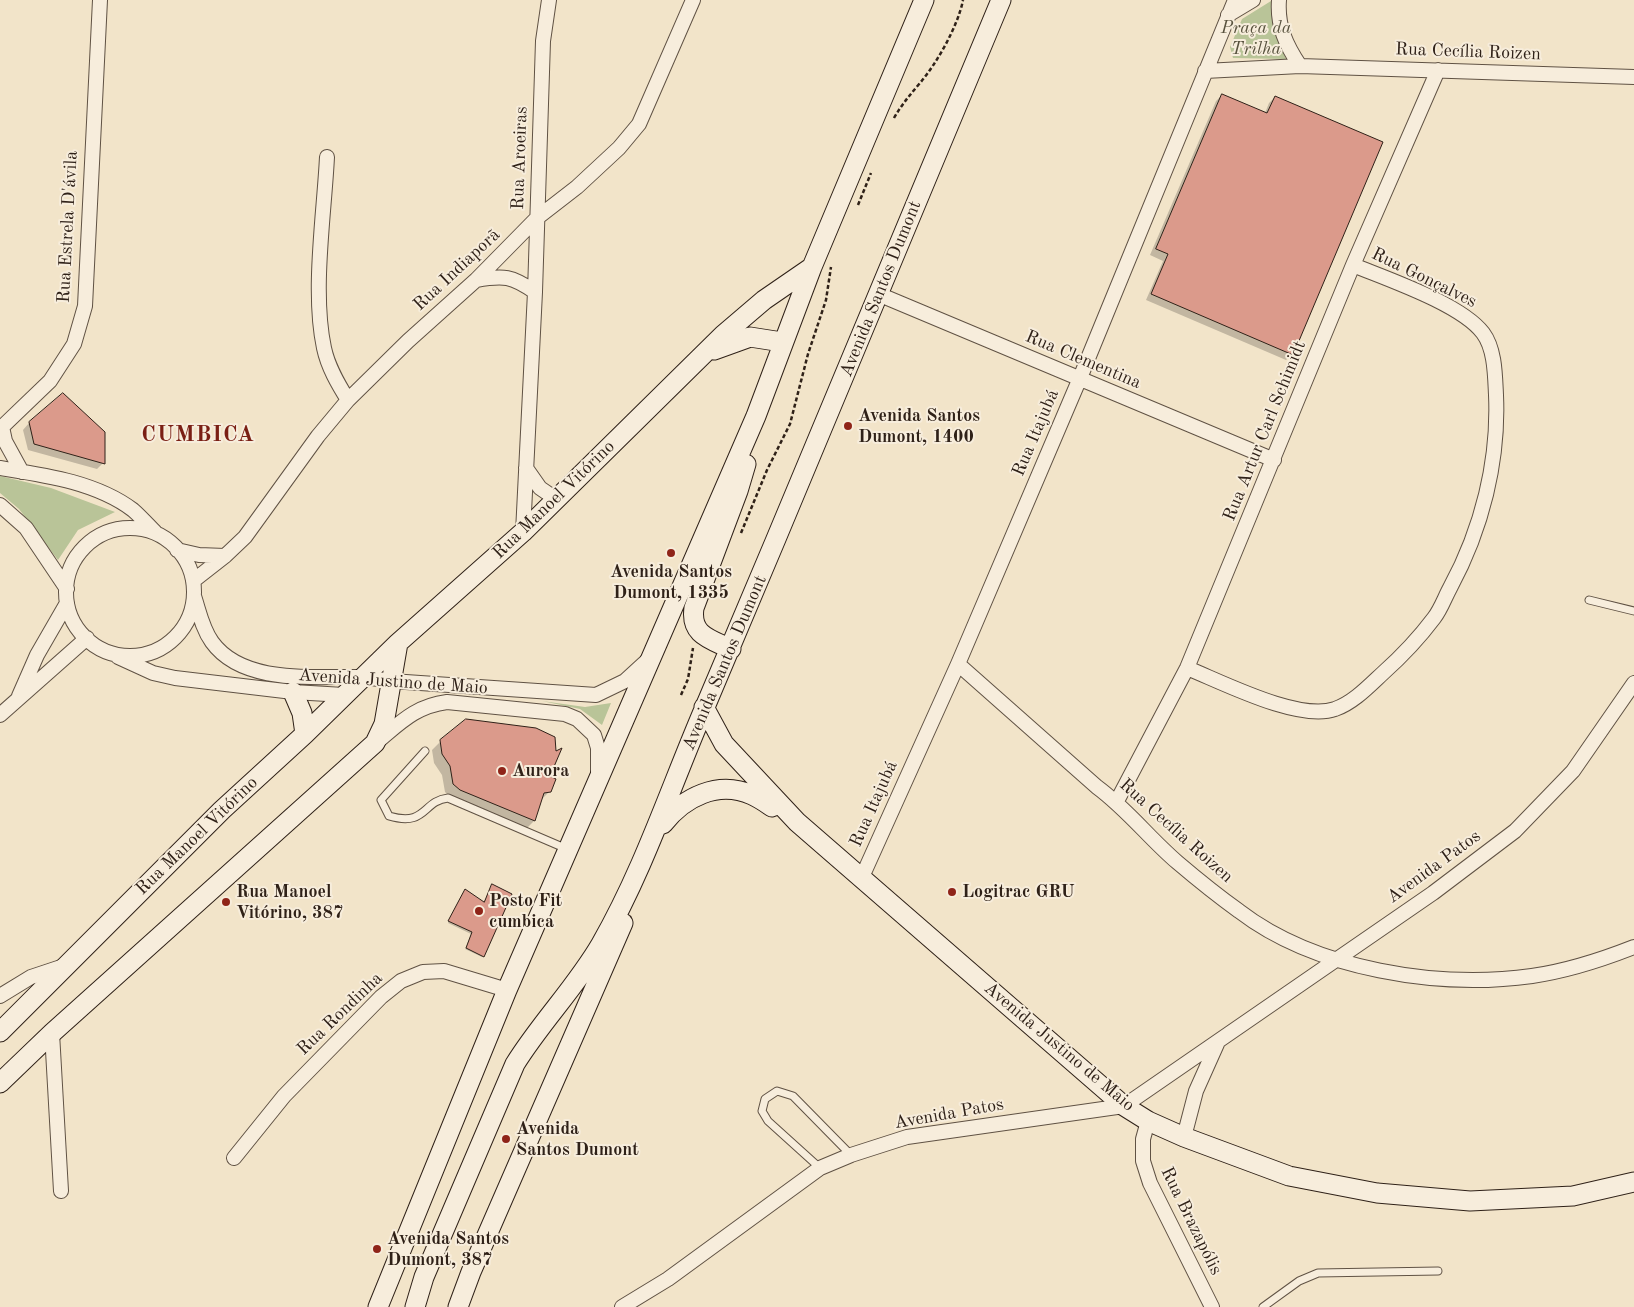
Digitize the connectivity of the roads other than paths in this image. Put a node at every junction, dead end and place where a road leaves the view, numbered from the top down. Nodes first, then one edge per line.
1 (100, 0) edge
2 (549, 0) edge
3 (693, 0) edge
4 (924, 0) edge
5 (1001, 0) edge
6 (1235, 0) edge
7 (1253, 0) edge
8 (1279, 0) edge
9 (1228, 16) junction
10 (1300, 66) junction
11 (1438, 70) junction
12 (1205, 71) junction
13 (1634, 77) edge
14 (327, 157) dead end
15 (537, 218) junction
16 (1353, 265) junction
17 (812, 267) junction
18 (476, 280) junction
19 (535, 292) junction
20 (878, 294) junction
21 (782, 342) junction
22 (706, 353) junction
23 (1080, 378) junction
24 (348, 400) junction
25 (756, 416) junction
26 (1, 428) edge
27 (1274, 460) junction
28 (0, 468) edge
29 (526, 468) junction
30 (22, 472) junction
31 (556, 499) junction
32 (0, 505) edge
33 (523, 532) junction
34 (158, 534) junction
35 (177, 550) junction
36 (225, 556) junction
37 (193, 581) junction
38 (67, 596) junction
39 (194, 596) junction
40 (1589, 600) dead end
41 (1634, 611) edge
42 (86, 638) junction
43 (398, 643) junction
44 (731, 649) junction
45 (111, 653) junction
46 (650, 658) junction
47 (958, 664) junction
48 (1188, 668) junction
49 (363, 677) junction
50 (391, 681) junction
51 (1634, 683) edge
52 (293, 692) junction
53 (344, 695) junction
54 (19, 697) junction
55 (704, 707) junction
56 (0, 715) edge
57 (305, 734) junction
58 (375, 743) junction
59 (425, 751) dead end
60 (598, 777) junction
61 (1117, 801) junction
62 (796, 822) junction
63 (654, 835) junction
64 (567, 850) junction
65 (862, 877) junction
66 (626, 894) junction
67 (1634, 947) edge
68 (1338, 959) junction
69 (64, 966) junction
70 (507, 990) junction
71 (0, 996) edge
72 (0, 1032) edge
73 (52, 1033) junction
74 (1219, 1041) junction
75 (0, 1083) edge
76 (1124, 1106) junction
77 (1148, 1121) junction
78 (1184, 1137) junction
79 (851, 1155) junction
80 (234, 1158) dead end
81 (820, 1168) junction
82 (1634, 1182) edge
83 (61, 1191) dead end
84 (1438, 1271) dead end
85 (378, 1307) edge
86 (415, 1307) edge
87 (458, 1307) edge
88 (622, 1307) edge
89 (1212, 1307) edge
90 (1262, 1307) edge

1 - 26 street, Rua Estrela D'ávila
2 - 15 street, Rua Aroeiras
3 - 15 street, Rua Indiaporã
4 - 17 main road
5 - 20 main road, Avenida Santos Dumont
6 - 9 street, Rua Itajubá
7 - 9 street
8 - 10 street
9 - 12 street, Rua Itajubá
10 - 11 street, Rua Cecília Roizen
10 - 12 street, Rua Cecília Roizen
11 - 13 street, Rua Cecília Roizen
11 - 16 street, Rua Artur Carl Schimidt
12 - 23 street, Rua Itajubá
14 - 24 street
15 - 18 street, Rua Indiaporã
15 - 19 street, Rua Aroeiras
16 - 27 street, Rua Artur Carl Schimidt
16 - 48 street, Rua Gonçalves
17 - 21 main road
17 - 22 main road, Rua Manoel Vitórino
18 - 19 street
18 - 24 street, Rua Indiaporã
19 - 29 street, Rua Aroeiras
20 - 23 street, Rua Clementina
20 - 44 main road, Avenida Santos Dumont
21 - 22 main road, Rua Manoel Vitórino
21 - 25 main road
22 - 31 main road, Rua Manoel Vitórino
23 - 27 street, Rua Clementina
23 - 47 street, Rua Itajubá
24 - 36 street, Rua Indiaporã
25 - 44 main road
25 - 46 main road
26 - 30 street, Rua Estrela D'ávila
27 - 48 street, Rua Artur Carl Schimidt
28 - 30 street
29 - 31 street
29 - 33 street, Rua Aroeiras
30 - 34 street
31 - 33 main road, Rua Manoel Vitórino
32 - 38 street
33 - 43 main road, Rua Manoel Vitórino
34 - 35 street
34 - 38 street
35 - 36 street
35 - 37 street
36 - 37 street, Rua Indiaporã
37 - 39 street
38 - 42 street
38 - 54 street
39 - 45 street
39 - 49 street, Avenida Justino de Maio
40 - 41 lane
42 - 45 street
42 - 54 street
43 - 49 main road, Rua Manoel Vitórino
43 - 50 main road
44 - 55 main road, Avenida Santos Dumont
45 - 52 street, Avenida Justino de Maio
46 - 50 street, Avenida Justino de Maio
46 - 60 main road
47 - 61 street, Rua Cecília Roizen
47 - 65 street, Rua Itajubá
48 - 61 street, Rua Artur Carl Schimidt
49 - 50 street, Avenida Justino de Maio
49 - 53 main road, Rua Manoel Vitórino
50 - 58 main road
51 - 68 street, Avenida Patos
52 - 53 street, Avenida Justino de Maio
52 - 57 main road
53 - 57 main road, Rua Manoel Vitórino
54 - 56 street
55 - 62 main road, Avenida Justino de Maio
55 - 63 main road, Avenida Santos Dumont
57 - 69 main road, Rua Manoel Vitórino
58 - 60 street
58 - 73 main road
59 - 64 lane
60 - 64 main road
61 - 68 street, Rua Cecília Roizen
62 - 63 main road, Avenida Justino de Maio
62 - 65 main road, Avenida Justino de Maio
63 - 66 main road, Avenida Santos Dumont
64 - 70 main road
65 - 76 main road, Avenida Justino de Maio
66 - 86 main road, Avenida Santos Dumont
66 - 87 main road
67 - 68 street, Rua Cecília Roizen
68 - 74 street, Avenida Patos
69 - 71 street
69 - 72 main road, Rua Manoel Vitórino
70 - 80 street, Rua Rondinha
70 - 85 main road
73 - 75 main road
73 - 83 street
74 - 76 street, Avenida Patos
74 - 78 street
76 - 77 main road, Avenida Justino de Maio
76 - 79 street, Avenida Patos
77 - 78 main road, Avenida Justino de Maio
77 - 89 street, Rua Brazapólis
78 - 82 main road, Avenida Justino de Maio
79 - 81 street, Avenida Patos
79 - 81 lane
81 - 88 street, Avenida Patos
84 - 90 lane

